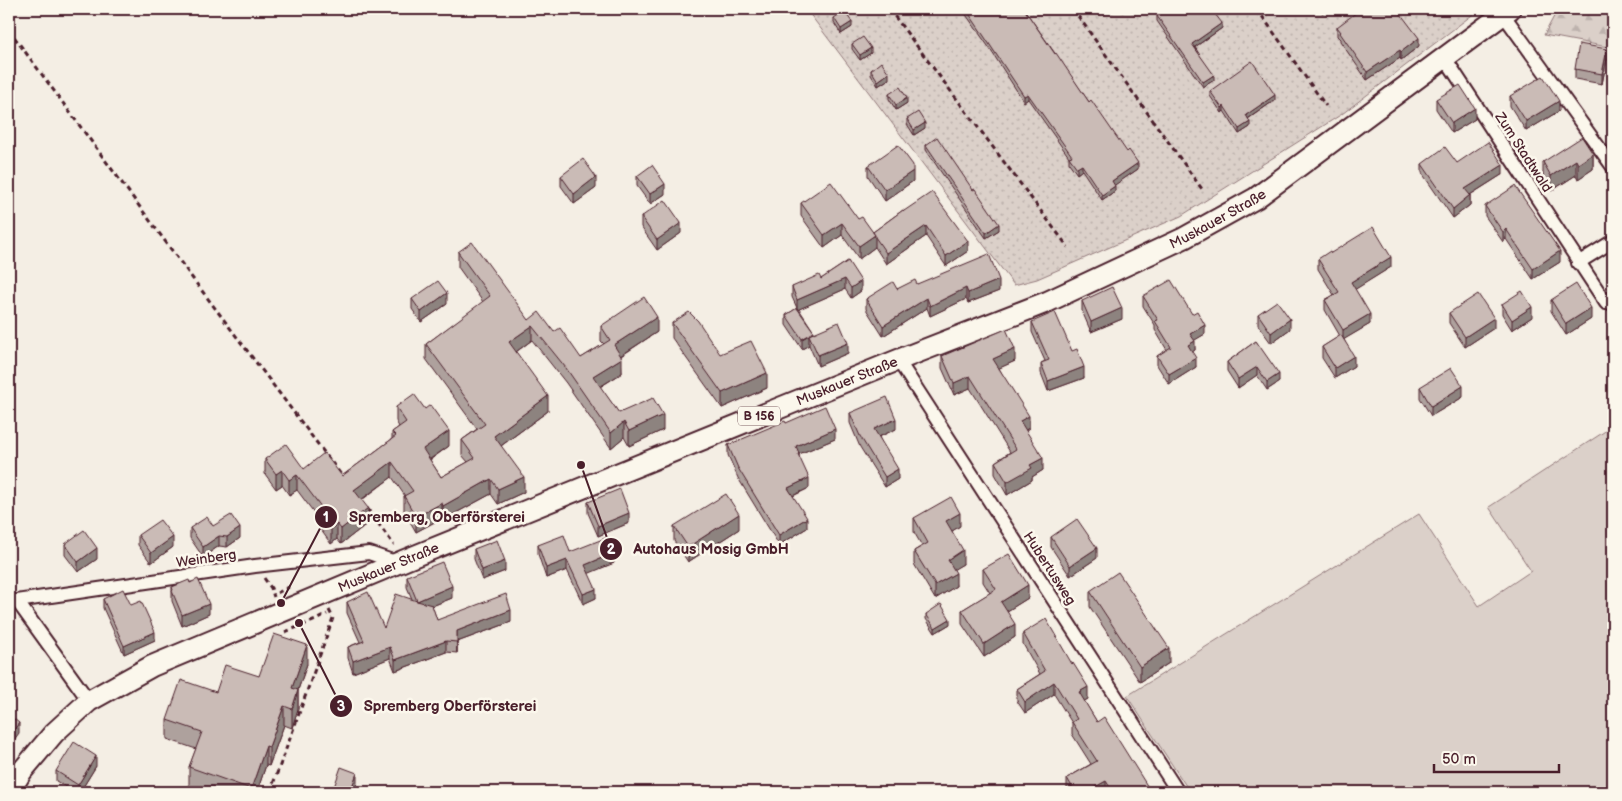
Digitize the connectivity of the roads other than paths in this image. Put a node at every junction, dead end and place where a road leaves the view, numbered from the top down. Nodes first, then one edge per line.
1 (1507, 12) edge
2 (1445, 58) junction
3 (1613, 167) edge
4 (1613, 241) edge
5 (1578, 263) junction
6 (1606, 303) dead end
7 (898, 360) junction
8 (402, 561) junction
9 (13, 601) edge
10 (89, 701) junction
11 (9, 792) edge
12 (1178, 792) edge

1 - 2 main road, Muskauer Straße / B 156
1 - 3 street
2 - 5 street, Zum Stadtwald
2 - 7 main road, Muskauer Straße / B 156
4 - 5 street
5 - 6 street, Zum Stadtwald
7 - 8 main road, Muskauer Straße / B 156
7 - 12 street, Hubertusweg
8 - 9 street, Weinberg
8 - 10 main road, Muskauer Straße / B 156
9 - 10 street, Weinberg
10 - 11 main road, Muskauer Straße / B 156

